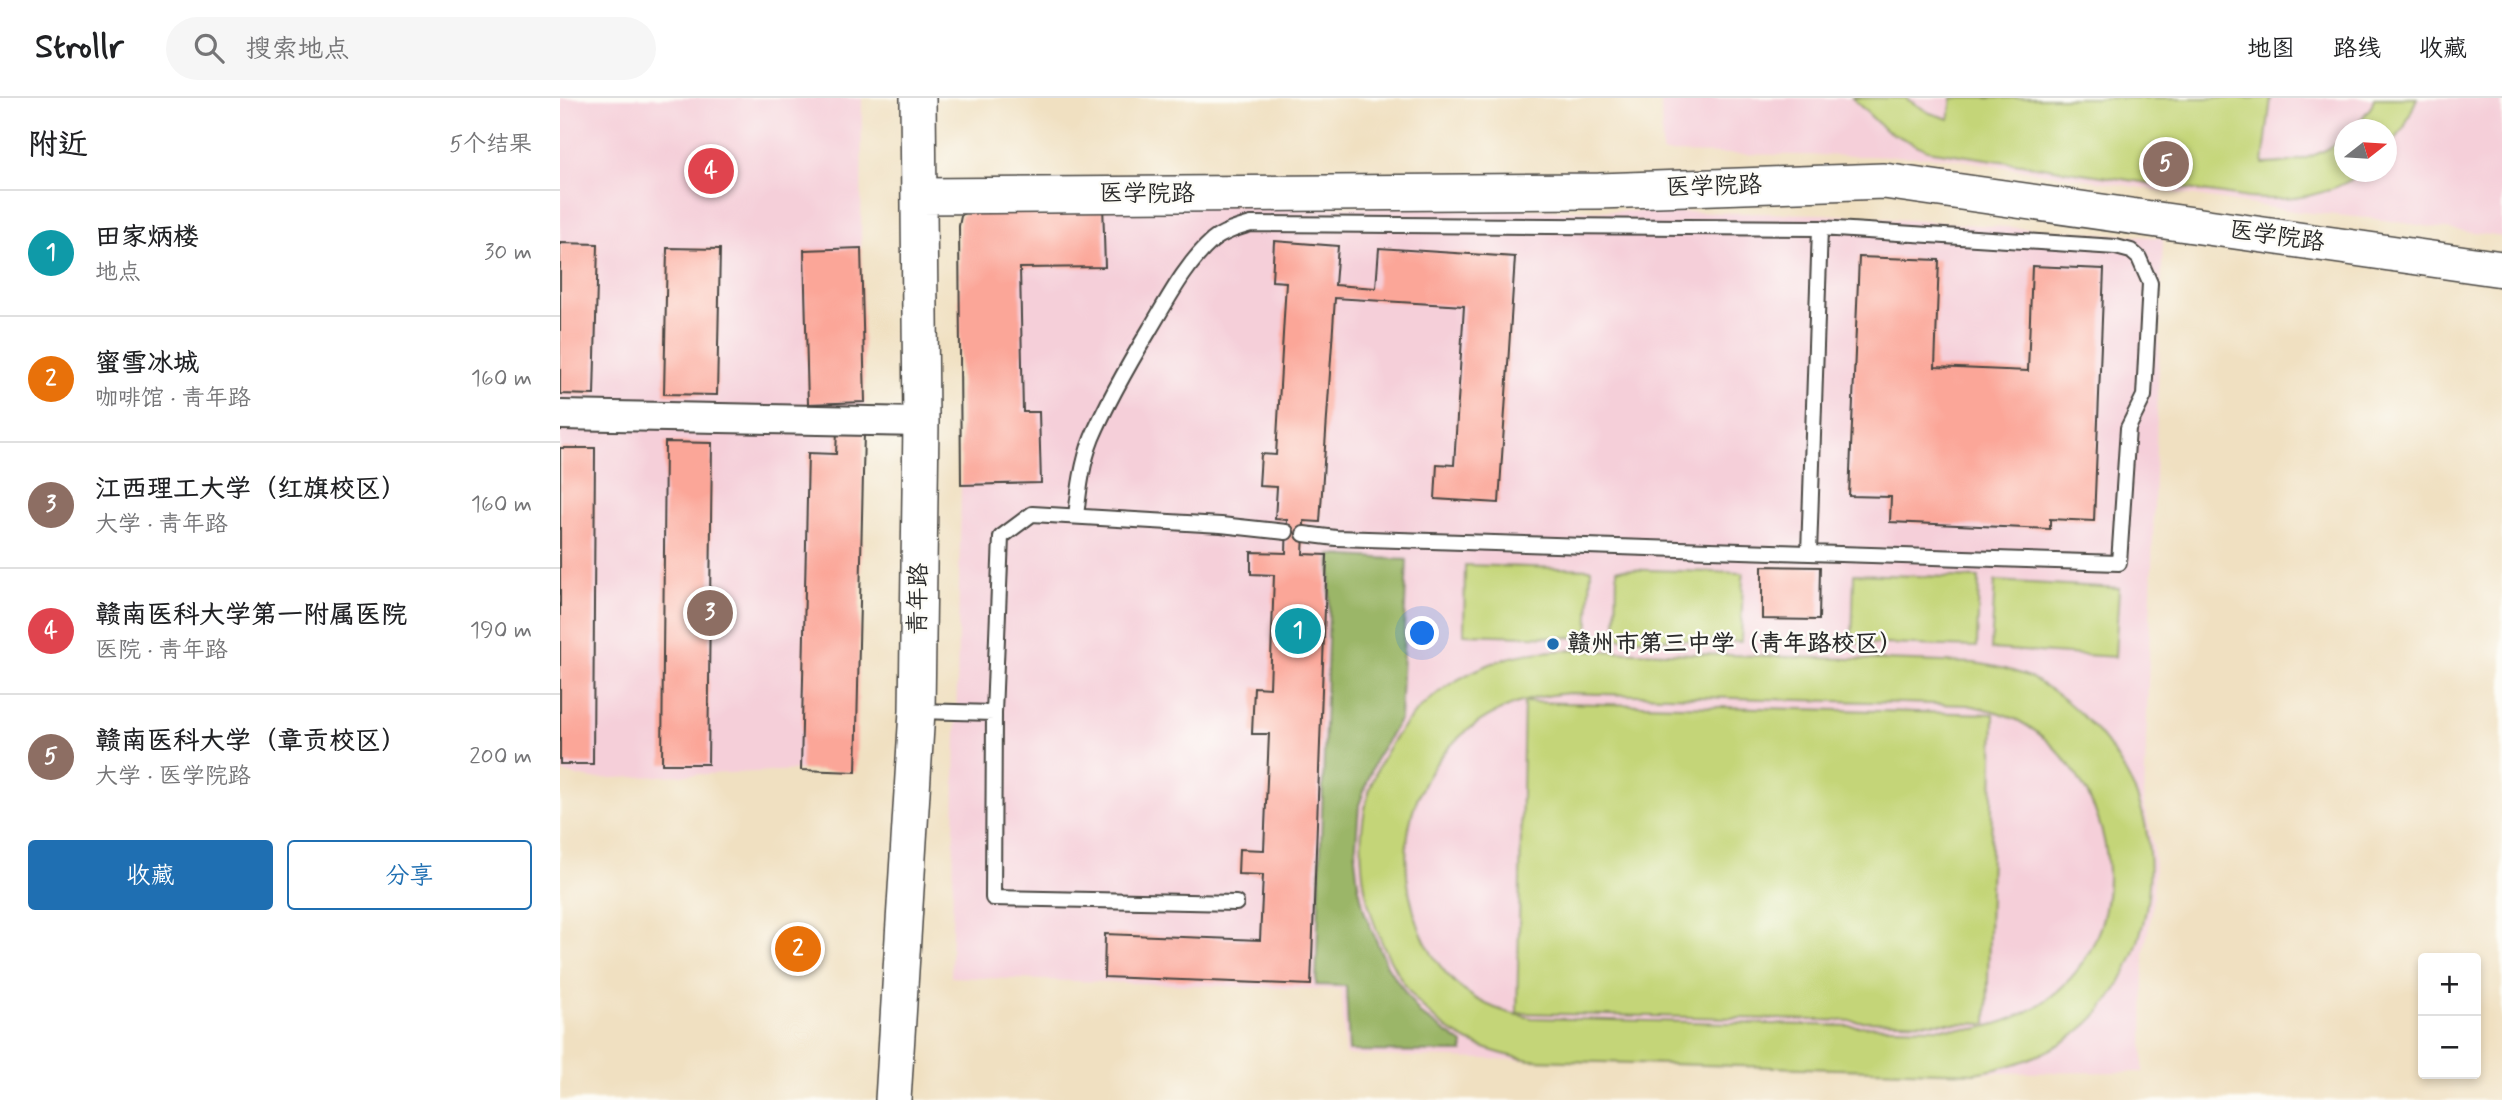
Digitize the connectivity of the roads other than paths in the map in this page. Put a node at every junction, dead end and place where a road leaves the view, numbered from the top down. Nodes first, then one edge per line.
1 (918, 98) edge
2 (920, 196) junction
3 (1821, 228) junction
4 (2502, 269) edge
5 (560, 415) edge
6 (921, 422) junction
7 (1076, 516) junction
8 (1286, 532) dead end
9 (1304, 534) dead end
10 (1809, 553) junction
11 (917, 711) junction
12 (995, 713) junction
13 (1236, 903) dead end
14 (892, 1100) edge

1 - 2 street, 青年路
2 - 4 street, 医学院路
2 - 6 street, 青年路
3 - 7 lane
3 - 10 lane
3 - 10 lane
5 - 6 street
6 - 11 street, 青年路
7 - 8 lane
7 - 12 lane
9 - 10 lane
11 - 12 lane
11 - 14 street, 青年路
12 - 13 lane

